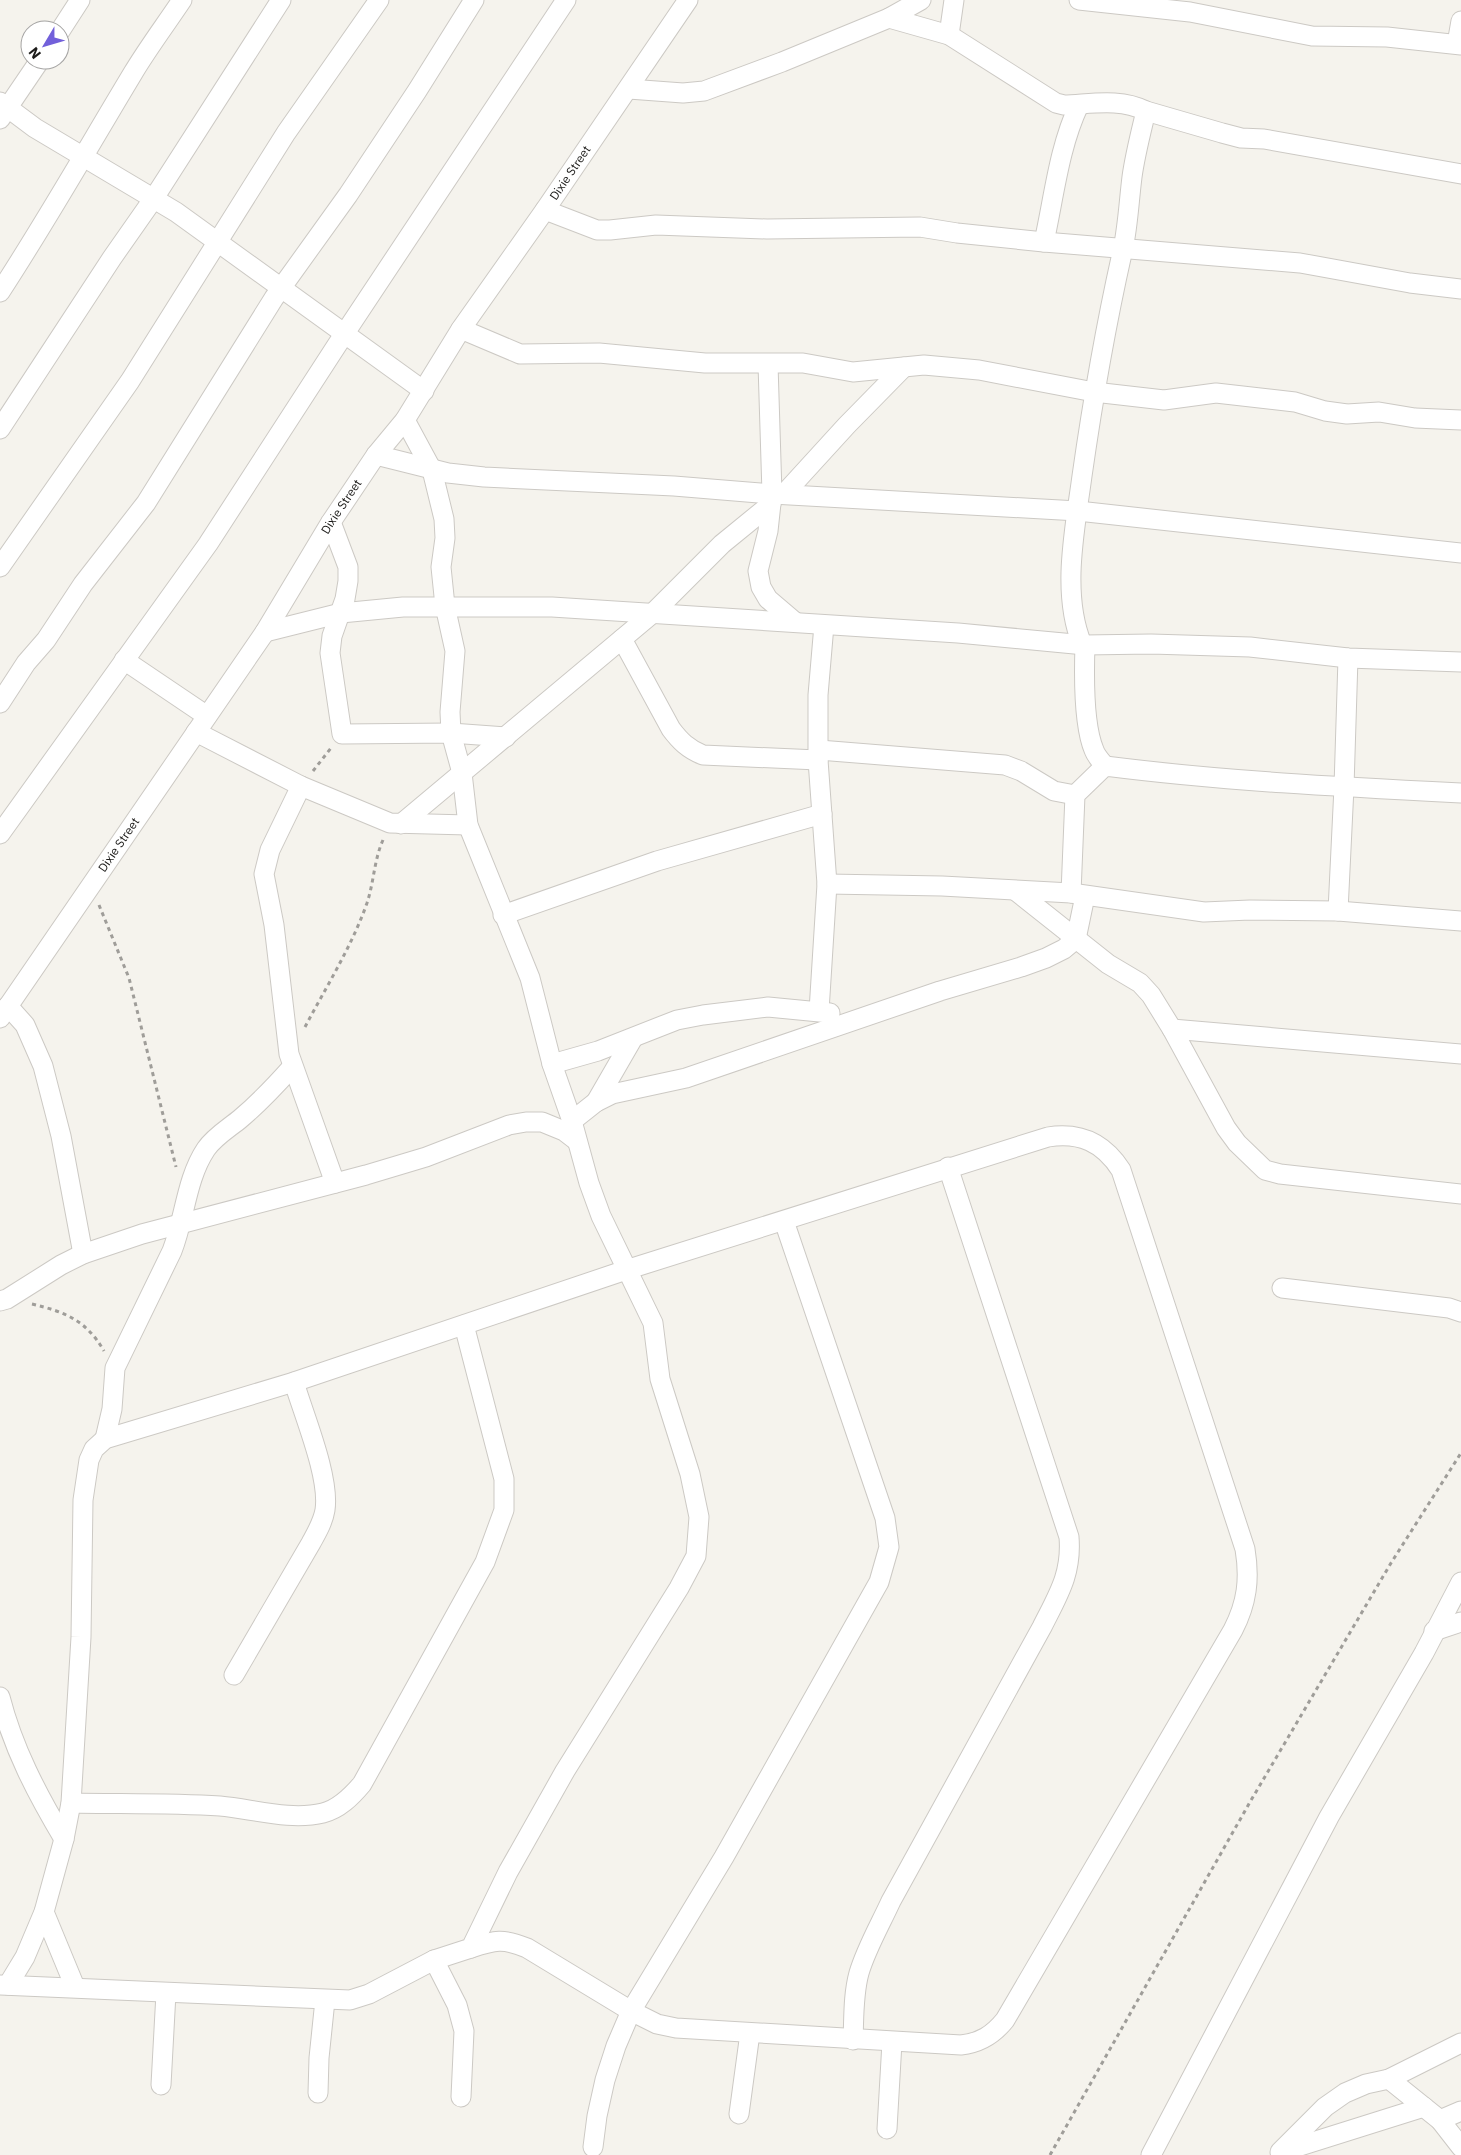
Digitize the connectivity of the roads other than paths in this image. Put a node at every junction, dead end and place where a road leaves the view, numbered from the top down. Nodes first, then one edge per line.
1 (80, 0) edge
2 (182, 0) edge
3 (281, 0) edge
4 (379, 0) edge
5 (474, 0) edge
6 (566, 0) edge
7 (688, 0) edge
8 (920, 0) edge
9 (954, 0) edge
10 (1079, 0) edge
11 (889, 18) junction
12 (67, 20) edge
13 (1461, 21) edge
14 (948, 35) junction
15 (1459, 45) edge
16 (32, 70) edge
17 (629, 89) junction
18 (1079, 105) junction
19 (2, 110) edge
20 (1146, 110) junction
21 (83, 155) junction
22 (1461, 174) edge
23 (154, 198) junction
24 (545, 210) junction
25 (216, 241) junction
26 (1044, 242) junction
27 (1123, 248) junction
28 (281, 288) junction
29 (1461, 289) edge
30 (0, 292) edge
31 (461, 329) junction
32 (345, 333) junction
33 (768, 364) junction
34 (904, 367) junction
35 (424, 391) junction
36 (1094, 392) junction
37 (405, 420) junction
38 (1461, 420) edge
39 (0, 429) edge
40 (376, 455) junction
41 (432, 470) junction
42 (776, 497) junction
43 (1078, 511) junction
44 (331, 522) junction
45 (1461, 553) edge
46 (0, 567) edge
47 (445, 606) junction
48 (341, 612) junction
49 (653, 613) junction
50 (795, 622) junction
51 (824, 625) junction
52 (265, 632) junction
53 (622, 639) junction
54 (1083, 645) junction
55 (1348, 658) junction
56 (124, 660) junction
57 (1461, 662) edge
58 (0, 703) edge
59 (207, 716) junction
60 (196, 732) junction
61 (451, 732) junction
62 (506, 737) junction
63 (819, 755) junction
64 (1105, 766) junction
65 (462, 773) junction
66 (301, 786) junction
67 (1344, 787) junction
68 (1461, 793) edge
69 (1075, 795) junction
70 (822, 814) junction
71 (396, 824) junction
72 (468, 825) junction
73 (0, 834) edge
74 (827, 884) junction
75 (1016, 891) junction
76 (1078, 895) junction
77 (1338, 911) junction
78 (502, 915) junction
79 (1461, 921) edge
80 (1076, 939) junction
81 (819, 1011) junction
82 (4, 1012) edge
83 (856, 1019) junction
84 (1172, 1029) junction
85 (633, 1038) junction
86 (1461, 1054) edge
87 (290, 1060) junction
88 (552, 1064) junction
89 (596, 1102) junction
90 (572, 1121) junction
91 (577, 1142) junction
92 (948, 1167) junction
93 (334, 1183) junction
94 (1461, 1194) edge
95 (784, 1221) junction
96 (181, 1224) junction
97 (83, 1254) junction
98 (628, 1269) junction
99 (1282, 1288) dead end
100 (4, 1300) edge
101 (1461, 1312) edge
102 (464, 1325) junction
103 (294, 1382) junction
104 (105, 1439) junction
105 (1461, 1582) edge
106 (1461, 1622) edge
107 (1434, 1631) junction
108 (234, 1675) dead end
109 (0, 1697) edge
110 (71, 1803) junction
111 (64, 1839) junction
112 (44, 1912) junction
113 (471, 1948) junction
114 (434, 1960) junction
115 (4, 1985) edge
116 (75, 1988) junction
117 (166, 1993) junction
118 (325, 2000) junction
119 (631, 2011) junction
120 (750, 2033) junction
121 (853, 2040) junction
122 (892, 2042) junction
123 (1461, 2043) edge
124 (1389, 2079) junction
125 (161, 2085) dead end
126 (318, 2093) dead end
127 (461, 2097) dead end
128 (1424, 2107) junction
129 (1461, 2111) edge
130 (739, 2114) dead end
131 (1440, 2120) junction
132 (886, 2128) dead end
133 (593, 2147) dead end
134 (1461, 2147) edge
135 (1156, 2153) edge
136 (1276, 2153) edge

1 - 12 street
2 - 21 street
3 - 23 street
4 - 25 street
5 - 28 street
6 - 32 street
7 - 17 street, Dixie Street
8 - 11 street
9 - 14 street
10 - 15 street
11 - 14 street
11 - 17 street
13 - 15 street
14 - 18 street
16 - 19 street
17 - 24 street, Dixie Street
18 - 20 street
18 - 26 street
19 - 21 street
20 - 22 street
20 - 27 street
21 - 23 street
21 - 30 street
23 - 25 street
23 - 39 street
24 - 26 street
24 - 31 street, Dixie Street
25 - 28 street
25 - 46 street
26 - 27 street
27 - 29 street
27 - 36 street
28 - 32 street
28 - 58 street
31 - 33 street
31 - 35 street, Dixie Street
32 - 35 street
32 - 56 street
33 - 34 street
33 - 42 street
34 - 36 street
34 - 42 street
35 - 37 street, Dixie Street
36 - 38 street
36 - 43 street
37 - 40 street, Dixie Street
37 - 41 street
40 - 41 street
40 - 44 street, Dixie Street
41 - 42 street
41 - 47 street
42 - 43 street
42 - 49 street
42 - 50 street
43 - 45 street
43 - 54 street
44 - 48 street
44 - 52 street, Dixie Street
47 - 48 street
47 - 49 street
47 - 61 street
48 - 52 street
48 - 61 street
49 - 50 street
49 - 53 street
50 - 51 street
51 - 54 street
51 - 63 street
52 - 59 street, Dixie Street
53 - 62 street
53 - 63 street
54 - 55 street
54 - 64 street
55 - 57 street
55 - 67 street
56 - 59 street
56 - 73 street
59 - 60 street, Dixie Street
60 - 66 street
60 - 82 street, Dixie Street
61 - 62 street
61 - 65 street
62 - 65 street
63 - 69 street
63 - 70 street
64 - 67 street
64 - 69 street
65 - 71 street
65 - 72 street
66 - 71 street
66 - 87 street
67 - 68 street
67 - 77 street
69 - 76 street
70 - 74 street
70 - 78 street
71 - 72 street
72 - 78 street
74 - 75 street
74 - 81 street
75 - 76 street
75 - 80 street
76 - 77 street
76 - 80 street
77 - 79 street
78 - 88 street
80 - 83 street
80 - 84 street
81 - 83 street
81 - 85 street
82 - 97 street
83 - 89 street
84 - 86 street
84 - 94 street
85 - 88 street
85 - 89 street
87 - 93 street
87 - 96 street
88 - 90 street
89 - 90 street
90 - 91 street
91 - 93 street
91 - 98 street
92 - 95 street
92 - 121 street
92 - 122 street
93 - 96 street
95 - 98 street
95 - 119 street
96 - 97 street
96 - 104 street
97 - 100 street
98 - 102 street
98 - 113 street
99 - 101 street
102 - 103 street
102 - 110 street
103 - 104 street
103 - 108 street
104 - 110 street
105 - 107 street
106 - 107 street
107 - 135 street
109 - 111 street
110 - 111 street
111 - 112 street
112 - 115 street
112 - 116 street
113 - 114 street
113 - 119 street
114 - 118 street
114 - 127 street
115 - 116 street
116 - 117 street
117 - 118 street
117 - 125 street
118 - 126 street
119 - 120 street
119 - 133 street
120 - 121 street
120 - 130 street
121 - 122 street
122 - 132 street
123 - 124 street
124 - 128 street
124 - 136 street
128 - 131 street
128 - 136 street
129 - 131 street
131 - 134 street

